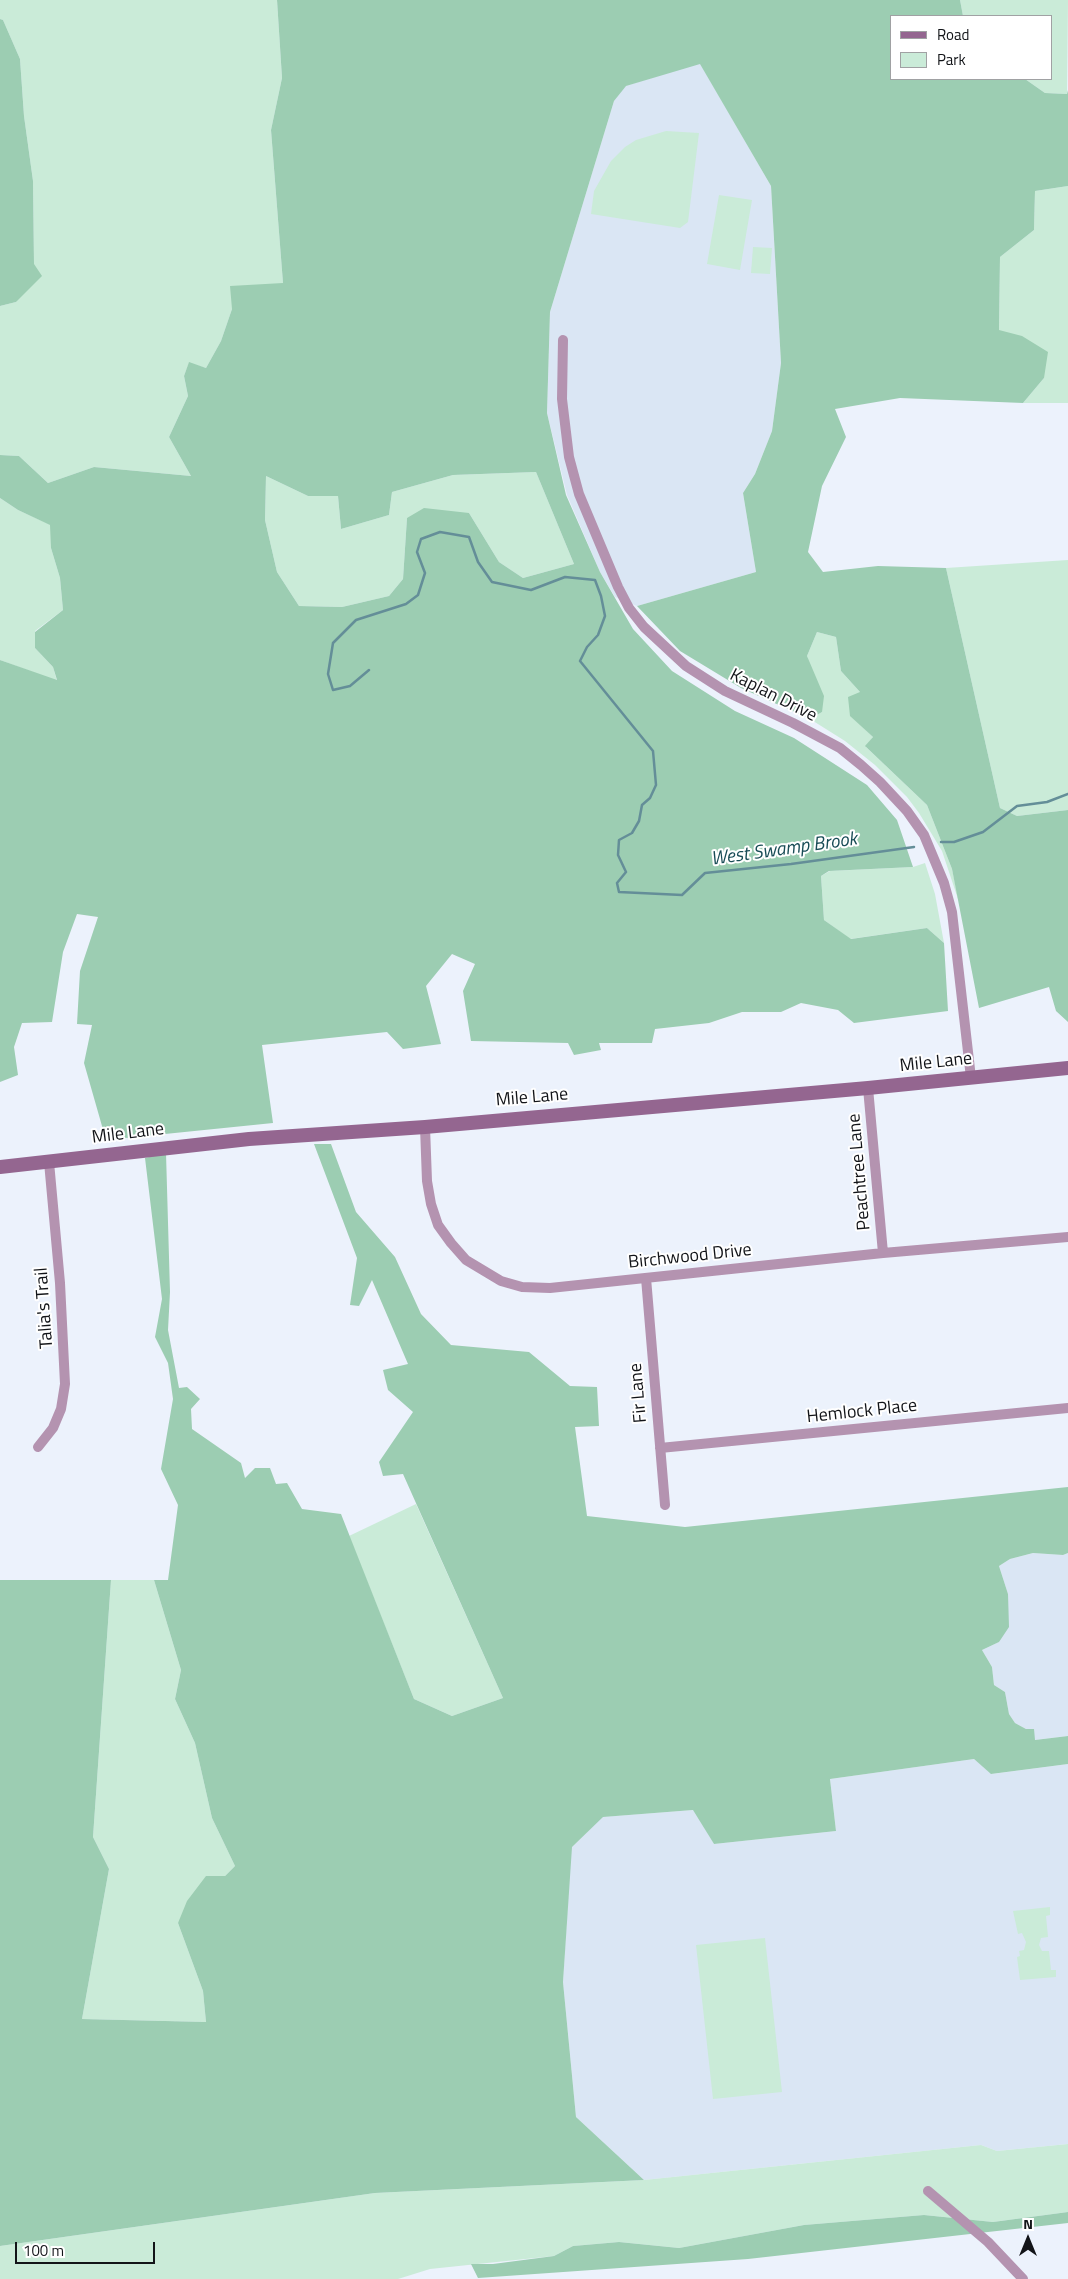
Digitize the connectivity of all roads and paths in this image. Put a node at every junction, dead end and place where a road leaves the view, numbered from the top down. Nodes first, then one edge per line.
1 (563, 340) dead end
2 (1068, 1068) edge
3 (971, 1078) junction
4 (868, 1088) junction
5 (425, 1126) junction
6 (49, 1162) junction
7 (0, 1167) edge
8 (1068, 1237) edge
9 (883, 1254) junction
10 (646, 1278) junction
11 (1068, 1408) edge
12 (38, 1447) dead end
13 (660, 1448) junction
14 (665, 1505) dead end
15 (928, 2191) dead end
16 (1023, 2279) edge

1 - 3 street, Kaplan Drive
2 - 3 street, Mile Lane
3 - 4 street, Mile Lane
4 - 5 street, Mile Lane
4 - 9 street, Peachtree Lane
5 - 6 street, Mile Lane
5 - 10 street, Birchwood Drive
6 - 7 street, Mile Lane
6 - 12 street, Talia's Trail
8 - 9 street, Birchwood Drive
9 - 10 street, Birchwood Drive
10 - 13 street, Fir Lane
11 - 13 street, Hemlock Place
13 - 14 street, Fir Lane
15 - 16 street

